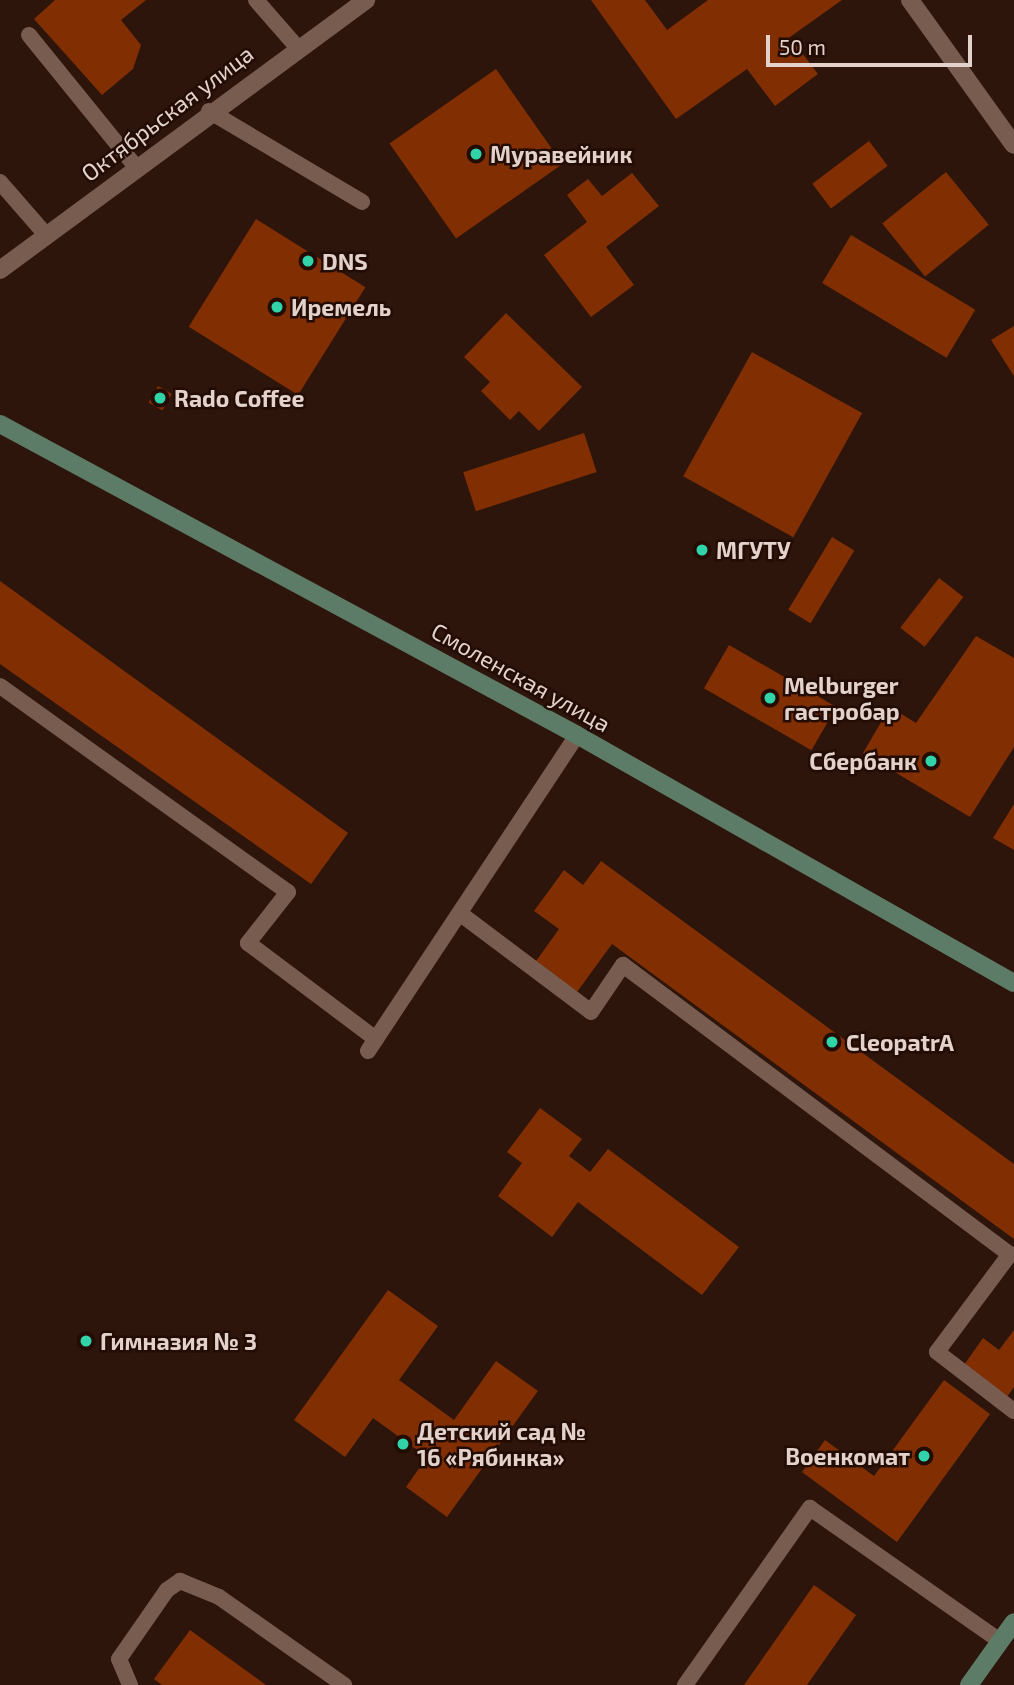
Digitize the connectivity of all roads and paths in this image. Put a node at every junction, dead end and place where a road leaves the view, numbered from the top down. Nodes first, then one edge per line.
1 (256, 0) edge
2 (366, 0) edge
3 (910, 0) edge
4 (29, 36) dead end
5 (297, 47) junction
6 (209, 111) junction
7 (1014, 145) edge
8 (135, 166) junction
9 (0, 182) edge
10 (362, 202) dead end
11 (46, 235) junction
12 (0, 270) edge
13 (0, 424) edge
14 (0, 686) edge
15 (577, 735) junction
16 (462, 915) junction
17 (1014, 983) edge
18 (1014, 1411) edge
19 (1014, 1622) edge
20 (1000, 1641) junction
21 (130, 1685) edge
22 (344, 1685) edge
23 (685, 1685) edge
24 (969, 1685) edge

1 - 5 lane
2 - 5 street, Октябрьская улица
3 - 7 street
4 - 8 lane
5 - 6 street, Октябрьская улица
6 - 8 street, Октябрьская улица
6 - 10 lane
8 - 11 street, Октябрьская улица
9 - 11 lane
11 - 12 street, Октябрьская улица
13 - 15 main road, Смоленская улица
14 - 16 lane
15 - 16 lane
15 - 17 main road, Смоленская улица
16 - 18 lane
19 - 20 main road
20 - 23 lane
20 - 24 main road
21 - 22 lane

